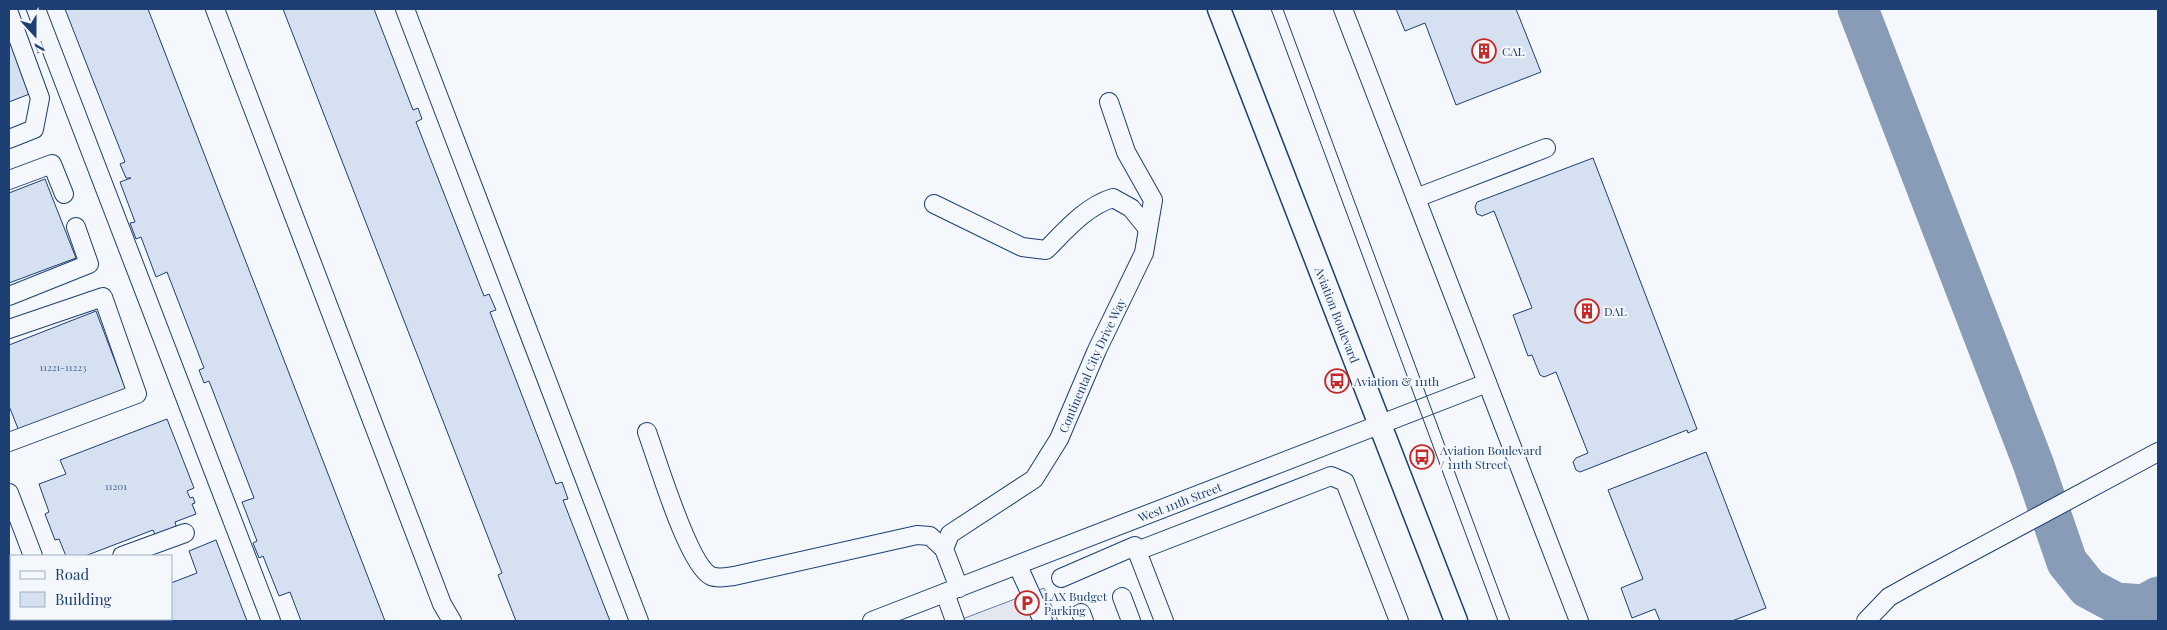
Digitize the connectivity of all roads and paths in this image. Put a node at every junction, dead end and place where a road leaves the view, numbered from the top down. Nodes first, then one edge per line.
1 (36, 9) edge
2 (215, 9) edge
3 (405, 9) edge
4 (1218, 9) edge
5 (1343, 9) edge
6 (9, 13) edge
7 (1109, 102) dead end
8 (9, 139) edge
9 (1546, 148) dead end
10 (9, 180) edge
11 (64, 194) dead end
12 (1416, 198) junction
13 (934, 204) dead end
14 (76, 227) dead end
15 (1148, 229) junction
16 (9, 296) edge
17 (9, 329) edge
18 (1488, 383) junction
19 (1380, 424) junction
20 (647, 432) dead end
21 (9, 442) edge
22 (2158, 452) edge
23 (9, 493) edge
24 (1127, 523) junction
25 (185, 533) dead end
26 (1136, 548) junction
27 (944, 549) junction
28 (33, 555) edge
29 (125, 555) edge
30 (1018, 566) junction
31 (1061, 578) dead end
32 (952, 590) junction
33 (1122, 597) dead end
34 (271, 621) edge
35 (452, 621) edge
36 (639, 621) edge
37 (872, 621) edge
38 (955, 621) edge
39 (1043, 621) edge
40 (1131, 621) edge
41 (1164, 621) edge
42 (1399, 621) edge
43 (1456, 621) edge
44 (1579, 621) edge
45 (1866, 621) edge

1 - 34 street
2 - 35 street
3 - 36 street
4 - 19 main road, Aviation Boulevard
5 - 12 street
6 - 8 street
7 - 15 street, Continental City Drive Way
9 - 12 street
10 - 11 street
12 - 18 street
13 - 15 street
14 - 16 street
15 - 27 street, Continental City Drive Way
17 - 21 street
18 - 19 street, West 111th Street
18 - 44 street
19 - 24 street, West 111th Street
19 - 43 main road, Aviation Boulevard
20 - 27 street
22 - 45 street
23 - 28 street
24 - 26 street
24 - 30 street, West 111th Street
25 - 29 street
26 - 31 street
26 - 41 street
26 - 42 street
27 - 32 street
30 - 32 street, West 111th Street
30 - 39 street
32 - 37 street, West 111th Street
32 - 38 street
33 - 40 street

